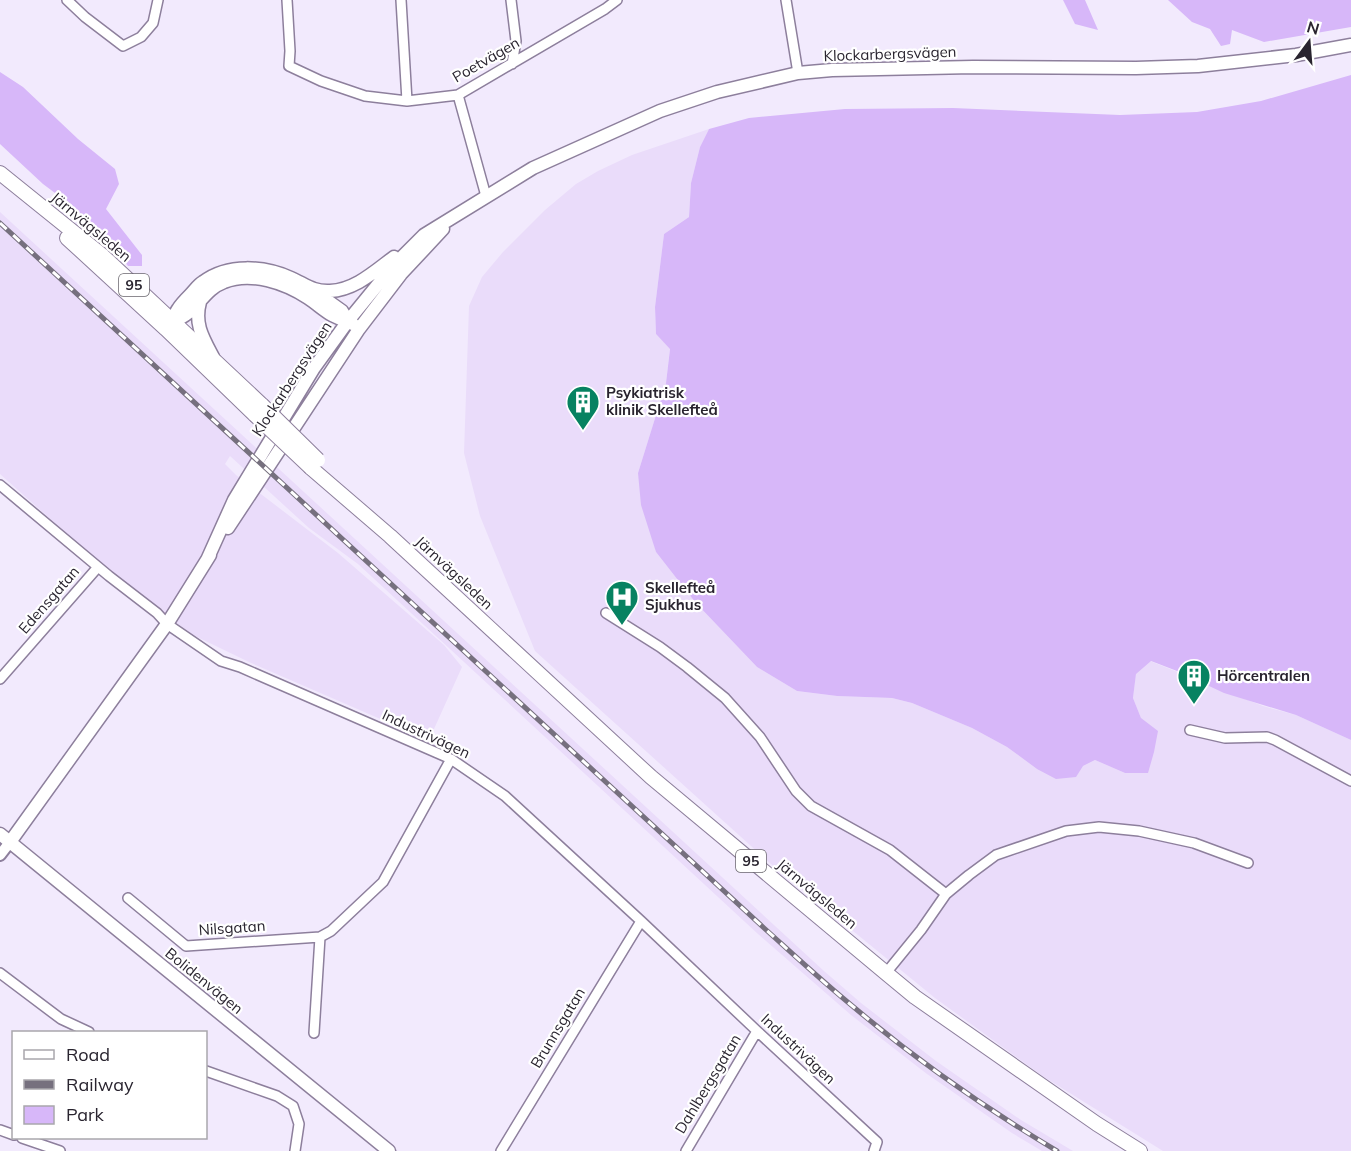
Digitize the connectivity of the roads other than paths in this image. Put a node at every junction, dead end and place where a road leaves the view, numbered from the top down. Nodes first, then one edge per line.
1 (67, 0) edge
2 (158, 0) edge
3 (287, 0) edge
4 (402, 0) edge
5 (511, 0) edge
6 (617, 0) edge
7 (786, 0) edge
8 (1351, 45) edge
9 (512, 64) junction
10 (798, 73) junction
11 (458, 95) junction
12 (407, 101) junction
13 (0, 174) edge
14 (486, 196) junction
15 (459, 214) junction
16 (424, 235) junction
17 (310, 289) junction
18 (200, 302) junction
19 (348, 321) junction
20 (170, 325) junction
21 (359, 329) junction
22 (215, 361) junction
23 (259, 410) junction
24 (0, 485) edge
25 (207, 560) junction
26 (98, 567) junction
27 (606, 613) dead end
28 (167, 624) junction
29 (0, 679) edge
30 (1191, 730) dead end
31 (451, 759) junction
32 (1351, 781) edge
33 (5, 838) edge
34 (0, 855) edge
35 (1248, 863) dead end
36 (946, 894) junction
37 (128, 898) dead end
38 (641, 921) junction
39 (320, 937) junction
40 (0, 973) edge
41 (886, 973) junction
42 (87, 1031) edge
43 (757, 1032) junction
44 (314, 1033) dead end
45 (207, 1071) edge
46 (27, 1139) edge
47 (876, 1146) edge
48 (60, 1151) edge
49 (295, 1151) edge
50 (388, 1151) edge
51 (501, 1151) edge
52 (686, 1151) edge
53 (1140, 1151) edge

1 - 2 street
3 - 12 street, Poetvägen
4 - 12 street
5 - 9 street
6 - 9 street, Poetvägen
7 - 10 street
8 - 10 main road, Klockarbergsvägen
9 - 11 street, Poetvägen
10 - 14 main road, Klockarbergsvägen
11 - 12 street, Poetvägen
11 - 14 street
13 - 20 main road, Järnvägsleden / 95
14 - 15 main road, Klockarbergsvägen
15 - 16 main road, Klockarbergsvägen
15 - 21 main road, Klockarbergsvägen
16 - 17 main road
16 - 19 main road, Klockarbergsvägen
17 - 19 main road
17 - 20 main road
18 - 19 main road
18 - 20 main road
18 - 22 main road
19 - 21 main road
19 - 25 main road, Klockarbergsvägen
20 - 22 main road, Järnvägsleden / 95
20 - 23 main road, Järnvägsleden / 95
21 - 25 main road, Klockarbergsvägen
22 - 23 main road, Järnvägsleden / 95
23 - 41 main road, Järnvägsleden / 95, bridge
24 - 26 street, Industrivägen
25 - 28 main road, Klockarbergsvägen
26 - 28 street, Industrivägen
26 - 29 street, Edensgatan
27 - 36 street
28 - 31 street, Industrivägen
28 - 33 main road, Klockarbergsvägen
30 - 32 street
31 - 38 street, Industrivägen
31 - 39 street
33 - 34 street, Klockarbergsvägen
33 - 50 main road, Bolidenvägen
35 - 36 street
36 - 41 street
37 - 39 street, Nilsgatan
38 - 43 street, Industrivägen
38 - 51 street, Brunnsgatan
39 - 44 street
40 - 42 street
41 - 53 main road, Järnvägsleden / 95
43 - 47 street, Industrivägen
43 - 52 street, Dahlbergsgatan
45 - 49 street
46 - 48 street

